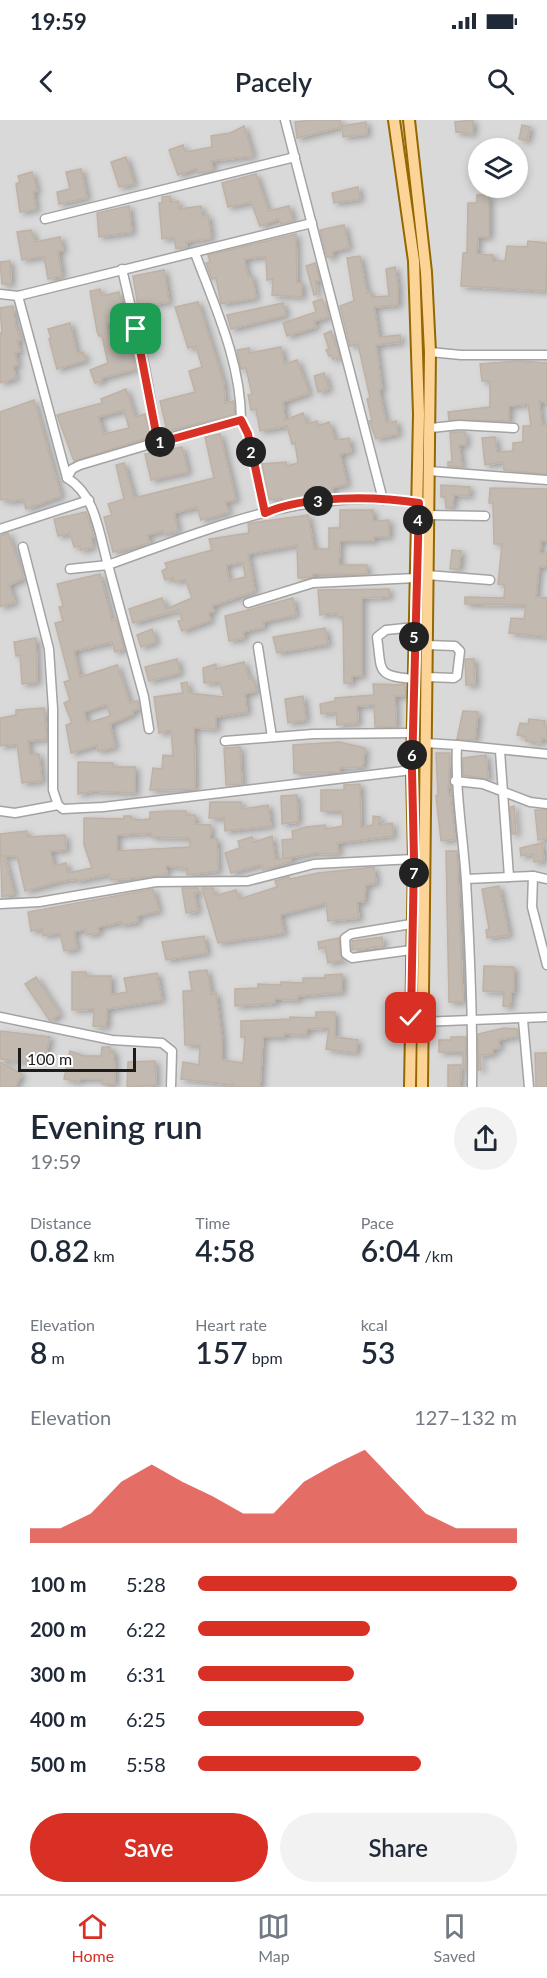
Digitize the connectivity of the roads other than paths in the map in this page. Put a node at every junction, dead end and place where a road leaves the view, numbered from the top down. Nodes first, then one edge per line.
1 (285, 120) edge
2 (394, 120) edge
3 (409, 120) edge
4 (294, 157) junction
5 (45, 219) dead end
6 (312, 223) junction
7 (195, 253) junction
8 (122, 269) junction
9 (0, 294) edge
10 (18, 296) junction
11 (430, 352) junction
12 (547, 355) edge
13 (241, 420) junction
14 (431, 428) junction
15 (514, 428) dead end
16 (158, 443) junction
17 (429, 471) junction
18 (67, 478) junction
19 (547, 480) edge
20 (89, 500) junction
21 (383, 500) junction
22 (419, 503) junction
23 (265, 513) junction
24 (428, 515) junction
25 (485, 516) dead end
26 (0, 529) edge
27 (23, 547) dead end
28 (108, 564) junction
29 (70, 569) dead end
30 (427, 575) junction
31 (416, 578) junction
32 (490, 580) dead end
33 (248, 603) dead end
34 (415, 627) junction
35 (426, 645) junction
36 (258, 647) dead end
37 (426, 677) junction
38 (414, 679) junction
39 (149, 729) dead end
40 (412, 733) junction
41 (272, 737) junction
42 (225, 741) dead end
43 (426, 743) junction
44 (457, 745) junction
45 (500, 751) dead end
46 (547, 754) edge
47 (412, 770) junction
48 (455, 782) junction
49 (503, 790) junction
50 (547, 804) edge
51 (57, 805) junction
52 (0, 811) edge
53 (414, 859) junction
54 (533, 876) junction
55 (509, 877) junction
56 (466, 879) junction
57 (547, 879) edge
58 (0, 904) edge
59 (411, 924) junction
60 (411, 950) junction
61 (547, 965) edge
62 (0, 1017) edge
63 (547, 1017) edge
64 (523, 1020) junction
65 (420, 1022) junction
66 (473, 1022) junction
67 (171, 1087) edge
68 (410, 1087) edge
69 (422, 1087) edge
70 (472, 1087) edge
71 (529, 1087) edge

1 - 4 street
2 - 22 main road
3 - 11 main road
4 - 5 street
4 - 6 street
6 - 7 street
6 - 21 street
7 - 8 street
7 - 13 street
8 - 10 street
8 - 16 street
9 - 10 street
10 - 18 street
11 - 12 street
11 - 14 main road
13 - 16 street
13 - 23 street
14 - 15 street
14 - 17 main road
16 - 18 street
17 - 19 street
17 - 24 main road
18 - 20 street
20 - 26 street
20 - 28 street
21 - 22 street
21 - 23 street
22 - 31 main road
23 - 28 street
24 - 25 street
24 - 30 main road
27 - 51 street
28 - 29 street
28 - 39 street
30 - 32 street
30 - 35 main road
31 - 33 street
31 - 34 main road
34 - 38 main road
34 - 38 street
35 - 37 main road
35 - 37 street
36 - 41 street
37 - 43 main road
38 - 40 main road
40 - 41 street
40 - 47 main road
41 - 42 street
43 - 44 street
43 - 65 main road
44 - 46 street
44 - 48 street
45 - 49 street
47 - 51 street
47 - 53 main road
48 - 49 street
48 - 56 street
49 - 50 street
49 - 55 street
51 - 52 street
53 - 58 street
53 - 59 main road
54 - 55 street
54 - 57 street
54 - 61 street
55 - 56 street
56 - 66 street
59 - 60 main road
59 - 60 street
60 - 68 main road
62 - 67 street
63 - 64 street
64 - 66 street
64 - 71 street
65 - 66 street
65 - 69 main road
66 - 70 street

